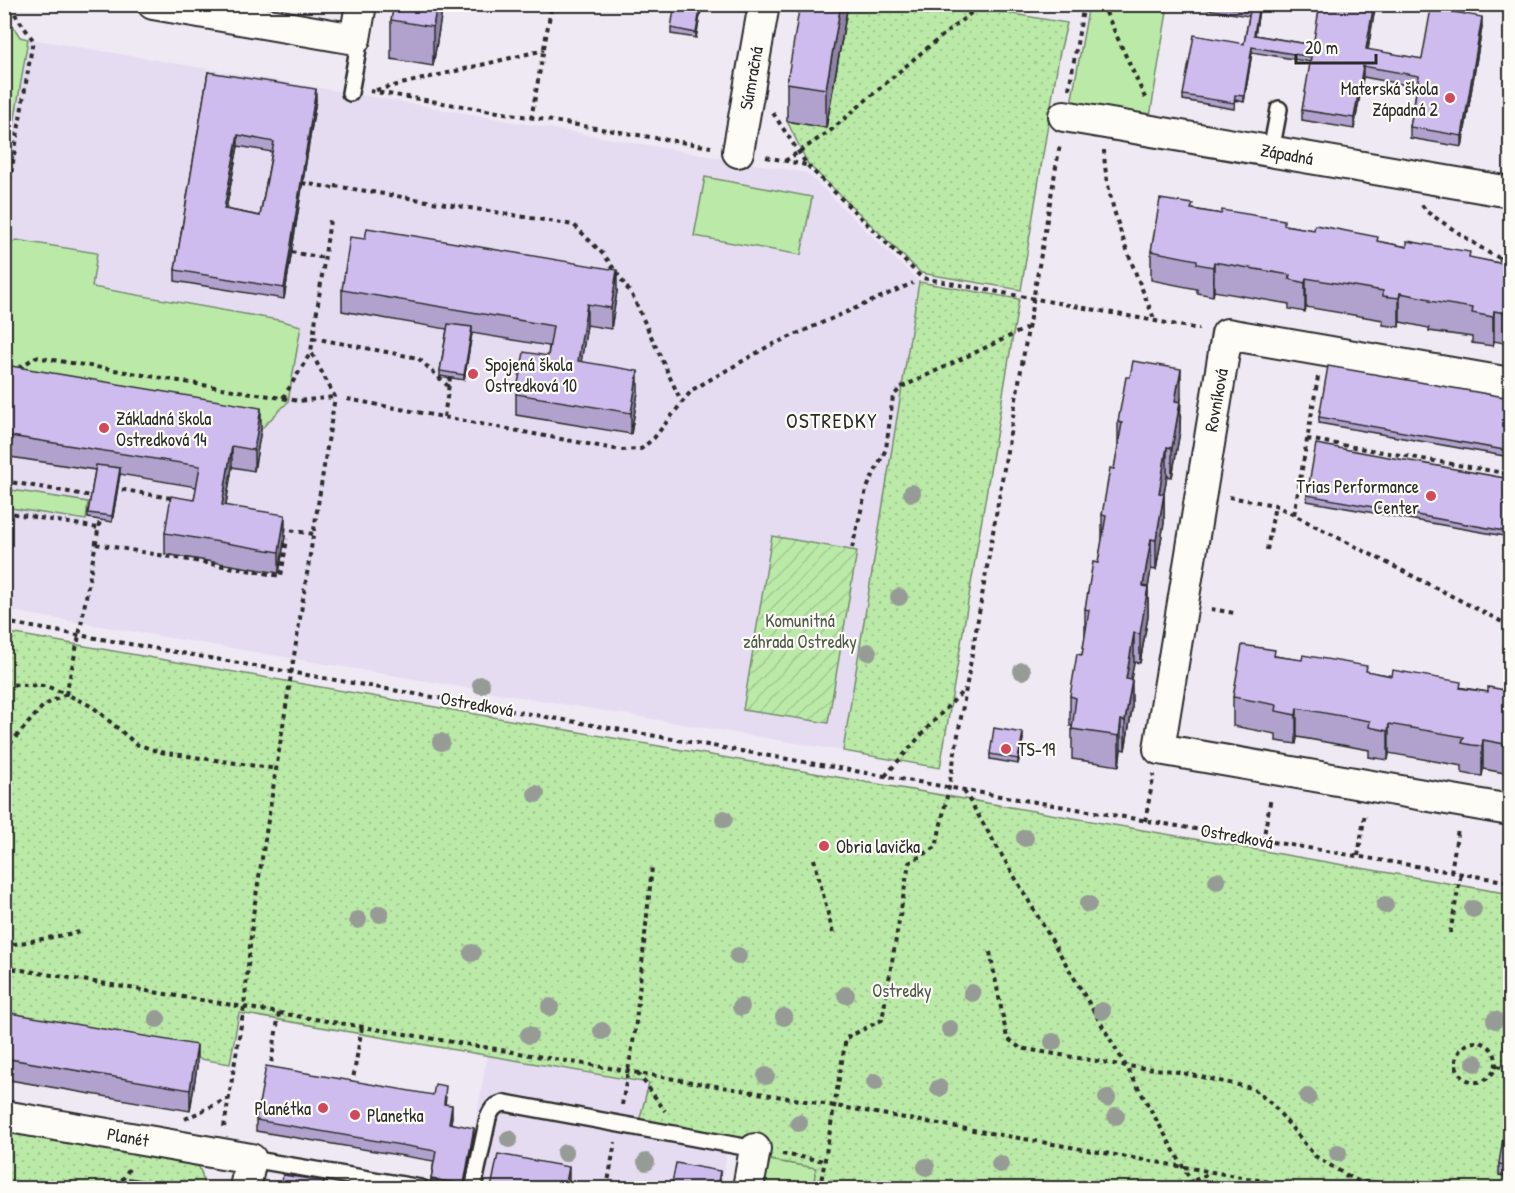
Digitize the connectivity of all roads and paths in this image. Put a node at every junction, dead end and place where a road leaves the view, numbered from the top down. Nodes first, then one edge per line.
1 (8, 4) edge
2 (153, 4) edge
3 (361, 4) edge
4 (552, 4) edge
5 (764, 4) edge
6 (982, 4) edge
7 (1084, 4) edge
8 (1102, 4) edge
9 (355, 39) junction
10 (544, 50) junction
11 (751, 81) junction
12 (351, 90) joint
13 (372, 91) junction
14 (1279, 109) dead end
15 (1064, 116) junction
16 (531, 119) junction
17 (1104, 123) junction
18 (1159, 132) junction
19 (1271, 151) junction
20 (738, 152) junction
21 (798, 152) junction
22 (4, 156) edge
23 (14, 158) junction
24 (784, 161) junction
25 (807, 165) junction
26 (1404, 174) junction
27 (302, 183) edge
28 (1510, 192) edge
29 (4, 217) edge
30 (330, 220) dead end
31 (291, 252) edge
32 (324, 258) junction
33 (1510, 263) edge
34 (913, 283) dead end
35 (1033, 297) junction
36 (1155, 321) junction
37 (1028, 327) junction
38 (1227, 334) junction
39 (313, 338) junction
40 (1323, 351) junction
41 (311, 352) junction
42 (4, 377) edge
43 (450, 378) edge
44 (1510, 383) edge
45 (449, 387) junction
46 (335, 397) junction
47 (283, 398) junction
48 (347, 399) dead end
49 (681, 401) junction
50 (444, 417) junction
51 (1307, 439) junction
52 (1510, 474) edge
53 (4, 481) edge
54 (106, 487) edge
55 (1200, 492) junction
56 (92, 496) edge
57 (184, 500) edge
58 (1275, 505) junction
59 (4, 512) edge
60 (1294, 515) junction
61 (100, 520) edge
62 (98, 528) junction
63 (278, 528) edge
64 (314, 534) junction
65 (288, 539) dead end
66 (96, 544) junction
67 (852, 548) dead end
68 (1267, 550) dead end
69 (4, 622) edge
70 (1510, 626) edge
71 (79, 636) junction
72 (293, 672) junction
73 (4, 684) edge
74 (966, 689) junction
75 (66, 694) junction
76 (1159, 749) junction
77 (4, 751) edge
78 (277, 769) junction
79 (1276, 770) junction
80 (885, 776) junction
81 (1369, 786) junction
82 (949, 787) junction
83 (964, 790) junction
84 (1463, 801) junction
85 (1510, 810) edge
86 (1145, 821) junction
87 (1263, 841) junction
88 (1358, 856) junction
89 (814, 859) dead end
90 (652, 867) dead end
91 (1451, 872) junction
92 (1461, 874) junction
93 (1510, 882) edge
94 (80, 932) dead end
95 (1450, 933) dead end
96 (834, 937) dead end
97 (4, 946) edge
98 (990, 952) dead end
99 (4, 968) edge
100 (244, 1007) junction
101 (279, 1013) junction
102 (362, 1027) junction
103 (1126, 1066) junction
104 (1497, 1066) junction
105 (1510, 1069) edge
106 (628, 1071) junction
107 (638, 1072) junction
108 (269, 1074) edge
109 (351, 1092) edge
110 (836, 1106) junction
111 (4, 1116) edge
112 (683, 1136) junction
113 (755, 1149) junction
114 (220, 1153) junction
115 (251, 1159) junction
116 (825, 1161) junction
117 (134, 1162) dead end
118 (1184, 1168) junction
119 (1211, 1173) junction
120 (1346, 1175) junction
121 (1191, 1182) junction
122 (1384, 1183) dead end
123 (117, 1188) edge
124 (245, 1188) edge
125 (422, 1188) edge
126 (473, 1188) edge
127 (748, 1188) edge
128 (820, 1188) edge
129 (1178, 1188) edge
130 (1195, 1188) edge
131 (1304, 1188) edge
132 (1348, 1188) edge

1 - 23 path
2 - 9 street
3 - 9 street
4 - 10 path
5 - 11 street, Súmračná
6 - 21 path
7 - 15 path
8 - 18 path
9 - 12 lane
10 - 13 path
10 - 16 path
11 - 20 street, Súmračná
11 - 21 path
12 - 13 path
13 - 16 path
14 - 19 lane
15 - 17 street, Západná
15 - 35 path
16 - 20 path
17 - 18 street, Západná
17 - 36 path
18 - 19 street, Západná
19 - 26 street, Západná
20 - 24 path
21 - 24 path
21 - 25 path
22 - 23 path
23 - 29 path
24 - 25 path
25 - 35 path
26 - 28 street, Západná
26 - 33 path
27 - 49 path
30 - 32 path
31 - 32 path
32 - 39 path
34 - 49 path
35 - 36 path
35 - 37 path
36 - 38 path
37 - 67 path
37 - 74 path
38 - 40 street
38 - 55 street, Rovníková
39 - 41 path
39 - 45 path
40 - 44 street
40 - 51 path
41 - 46 path
41 - 47 path
42 - 47 path
43 - 45 path
45 - 50 path
46 - 47 path
46 - 64 path
48 - 50 path
49 - 50 path
51 - 52 path
51 - 60 path
53 - 56 path
54 - 57 path
55 - 58 path
55 - 76 street, Rovníková
58 - 60 path
58 - 68 path
59 - 62 path
60 - 70 path
61 - 62 path
62 - 66 path
63 - 64 path
64 - 72 path
65 - 66 path
66 - 71 path
69 - 71 path, Ostredková
71 - 72 path, Ostredková
71 - 75 path
72 - 78 path
72 - 80 path, Ostredková
73 - 75 path
74 - 80 path
74 - 82 path
75 - 77 path
75 - 78 path
76 - 79 street
76 - 86 path
78 - 100 path
79 - 81 street
79 - 87 path
80 - 82 path, Ostredková
81 - 84 street
81 - 88 path
82 - 83 path, Ostredková
82 - 110 path
83 - 86 path, Ostredková
83 - 103 path
84 - 85 street
84 - 91 path
86 - 87 path, Ostredková
87 - 88 path, Ostredková
88 - 91 path, Ostredková
89 - 96 path
90 - 106 path
91 - 92 path, Ostredková
92 - 93 path, Ostredková
92 - 95 path
94 - 97 path
98 - 103 path
99 - 100 path
100 - 101 path
100 - 114 path
101 - 102 path
101 - 108 path
102 - 106 path
102 - 109 path
103 - 118 path
103 - 120 path
104 - 104 path
104 - 105 path
106 - 107 path
107 - 110 path
107 - 112 path
110 - 116 path
110 - 118 path
111 - 114 street, Planét
112 - 113 lane
112 - 126 lane
113 - 116 path
113 - 127 street
114 - 115 street, Planét
115 - 124 street
115 - 125 lane
116 - 128 path
117 - 123 path
118 - 119 path
118 - 121 path
119 - 121 path
119 - 131 path
120 - 122 path
120 - 132 path
121 - 129 path
121 - 130 path

